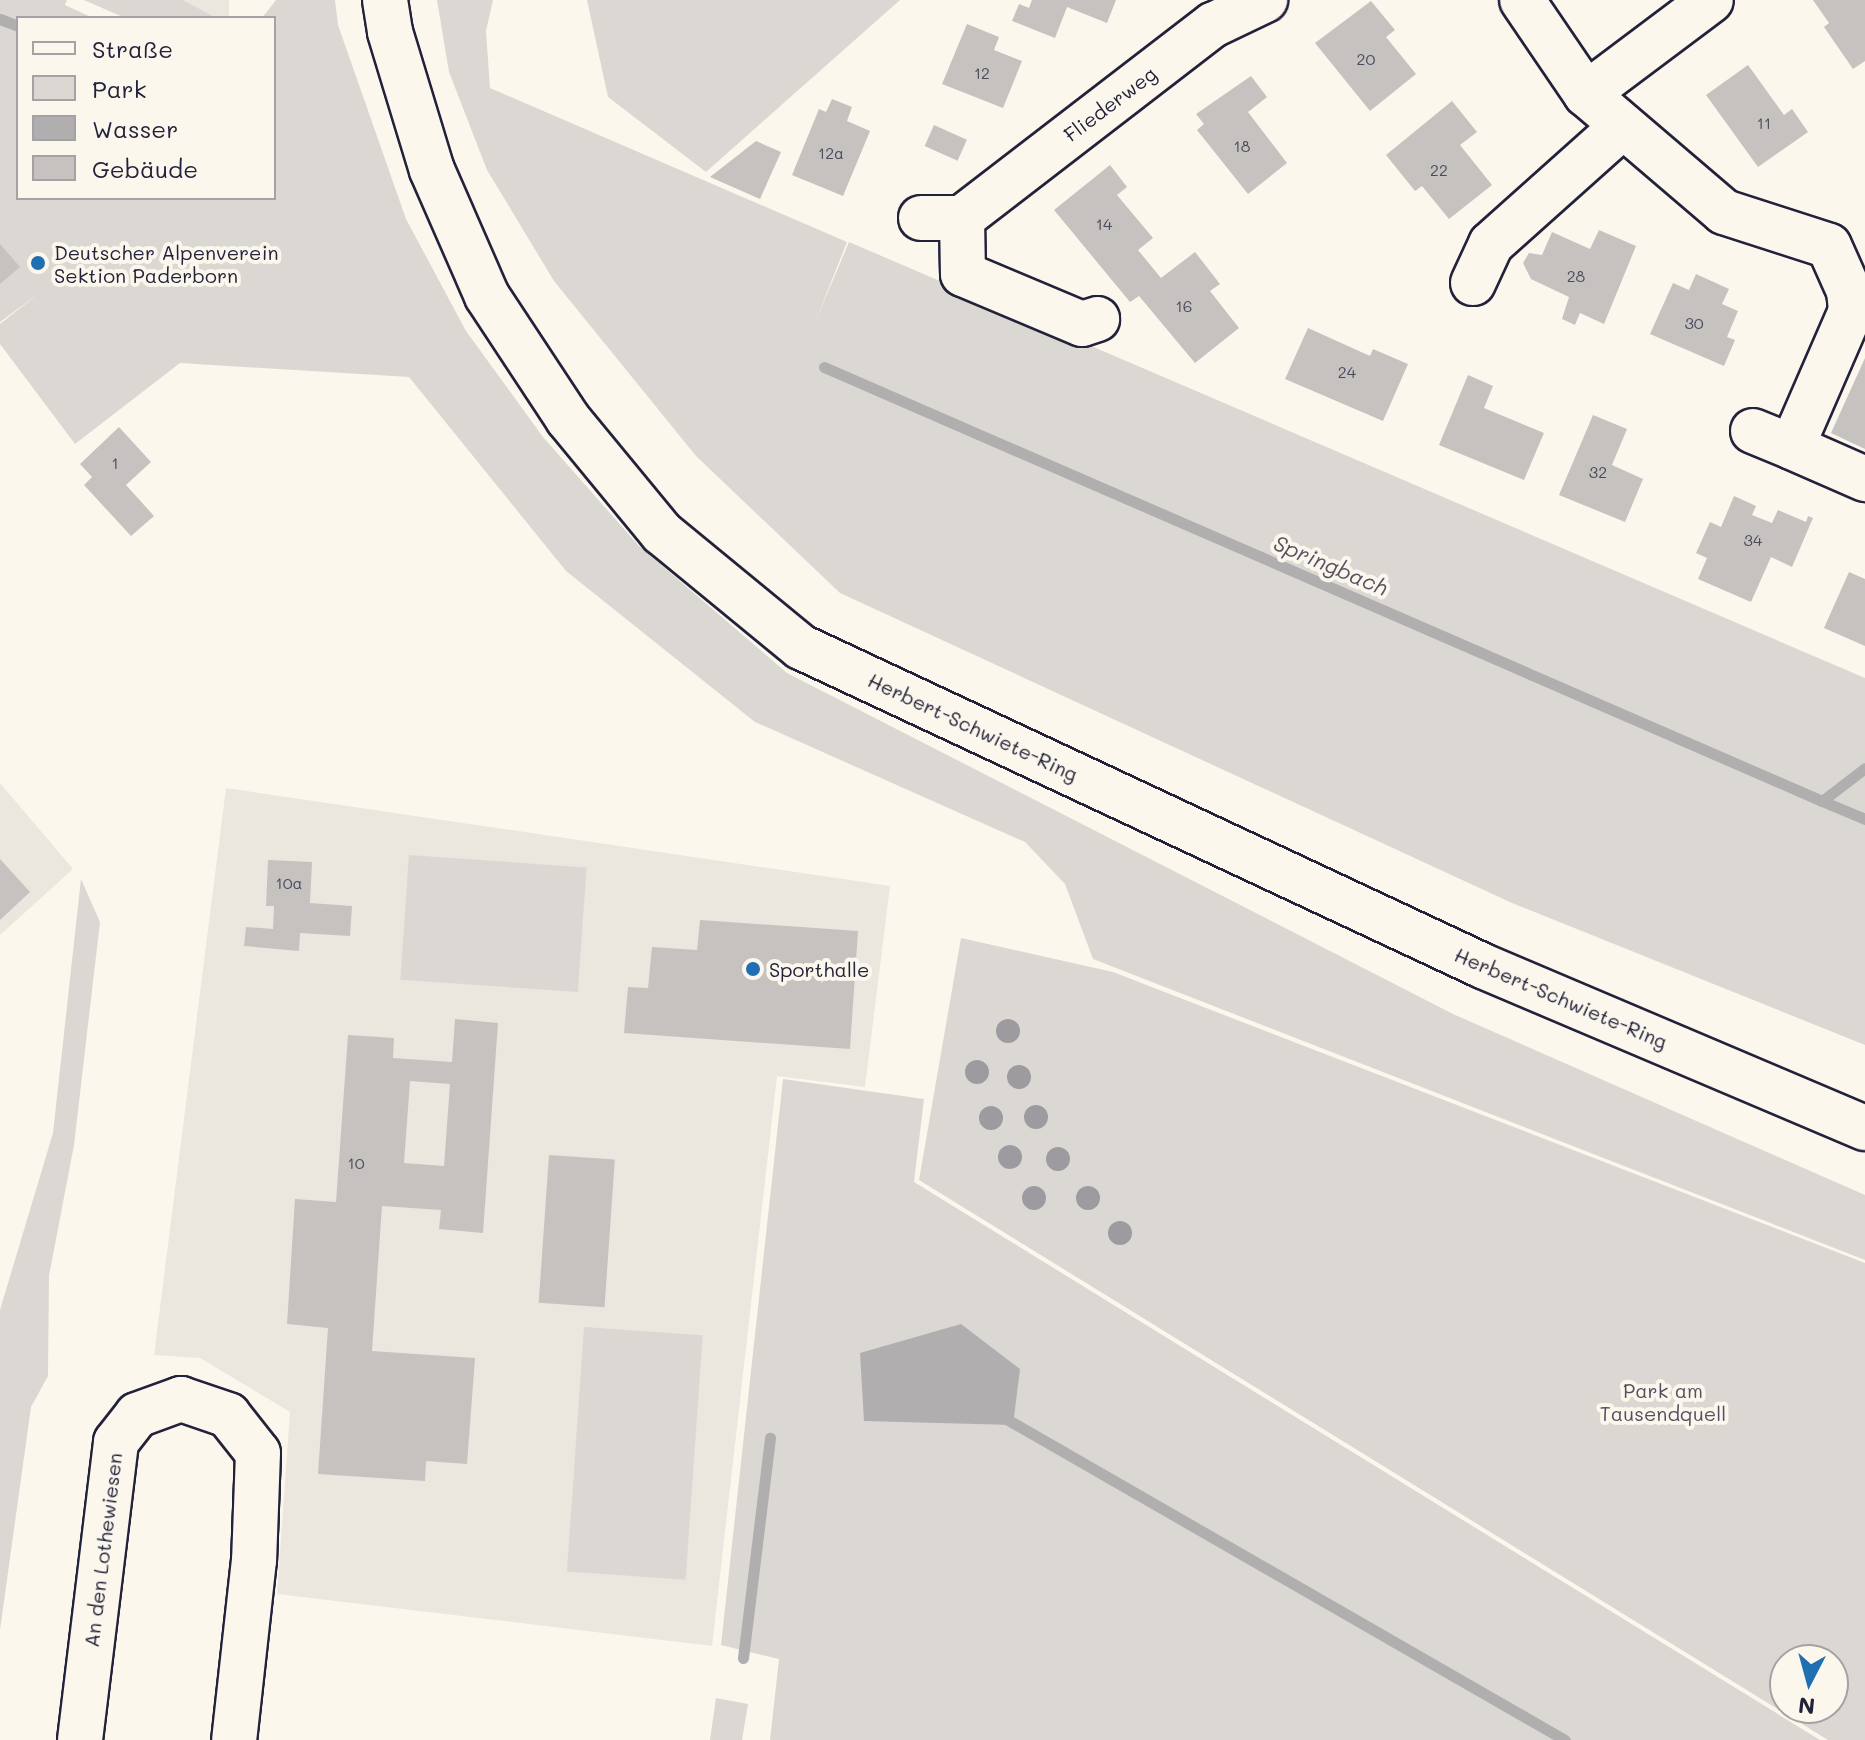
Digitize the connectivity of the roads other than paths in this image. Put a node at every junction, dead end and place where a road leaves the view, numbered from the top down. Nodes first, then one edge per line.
1 (385, 0) edge
2 (1265, 0) edge
3 (1522, 0) edge
4 (1711, 0) edge
5 (1586, 94) junction
6 (1623, 126) junction
7 (1473, 283) dead end
8 (1097, 319) dead end
9 (1865, 479) edge
10 (1865, 1128) edge
11 (80, 1740) edge
12 (234, 1740) edge

1 - 10 street, Herbert-Schwiete-Ring
2 - 8 street, Fliederweg
3 - 5 street
4 - 5 street
5 - 6 street
6 - 7 street
6 - 9 street
11 - 12 street, An den Lothewiesen

